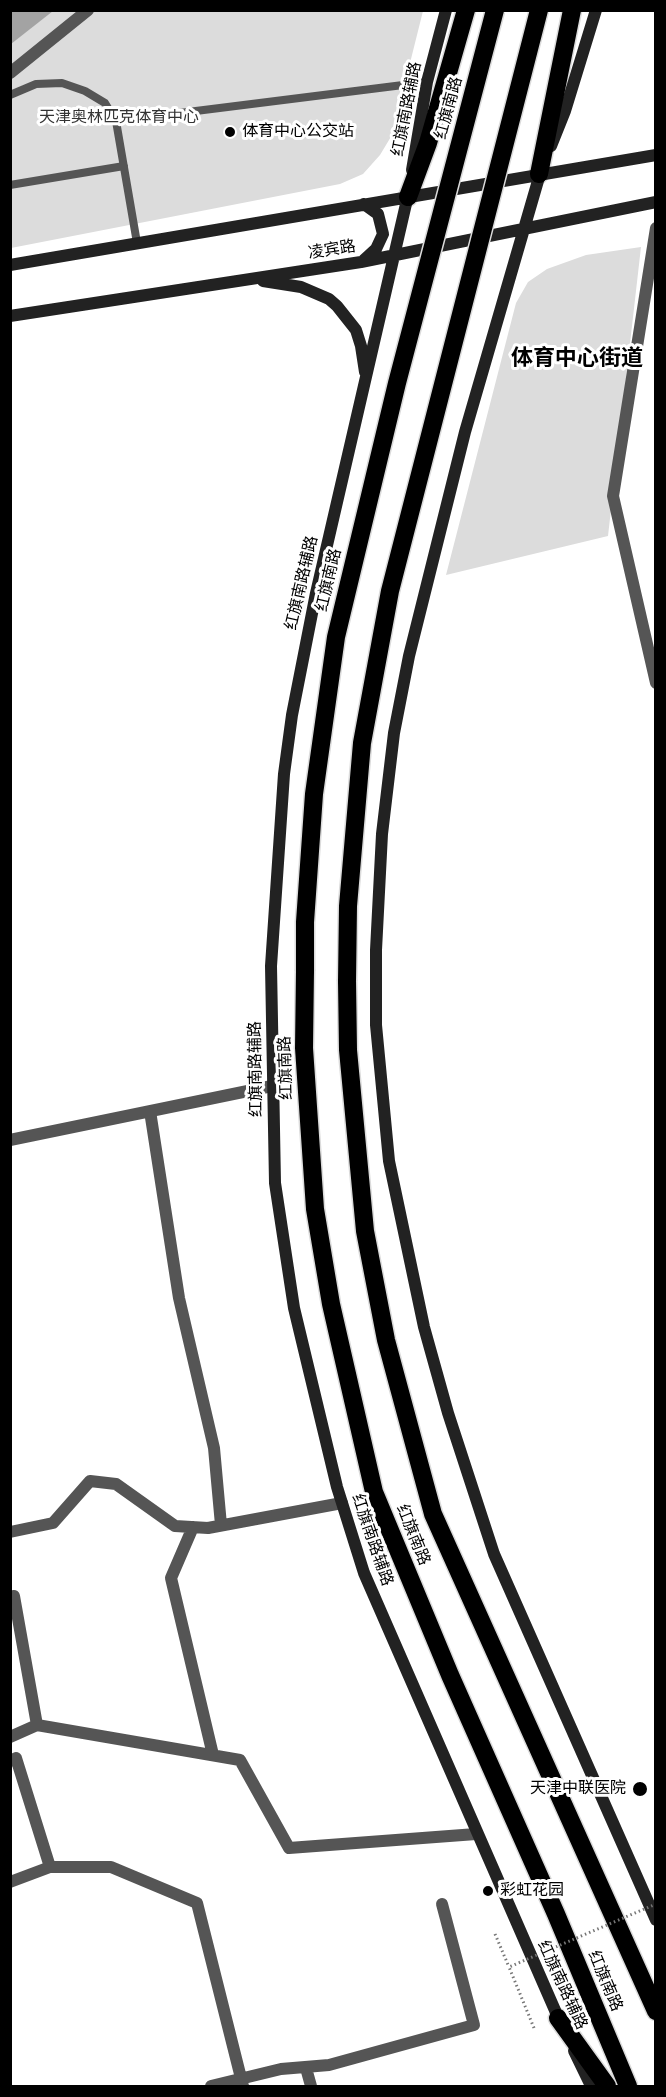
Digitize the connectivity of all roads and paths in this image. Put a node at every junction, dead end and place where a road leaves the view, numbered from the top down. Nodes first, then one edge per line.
1 (88, 10) edge
2 (447, 10) edge
3 (466, 10) edge
4 (495, 10) edge
5 (539, 10) edge
6 (572, 10) edge
7 (596, 10) edge
8 (10, 73) edge
9 (427, 81) junction
10 (10, 95) edge
11 (116, 121) junction
12 (656, 155) edge
13 (124, 166) junction
14 (539, 174) junction
15 (10, 185) edge
16 (408, 197) junction
17 (656, 202) edge
18 (364, 204) junction
19 (523, 228) junction
20 (656, 228) edge
21 (137, 243) junction
22 (396, 255) junction
23 (361, 262) junction
24 (10, 265) edge
25 (246, 280) junction
26 (10, 316) edge
27 (365, 385) junction
28 (656, 683) edge
29 (272, 1086) junction
30 (150, 1111) junction
31 (10, 1140) edge
32 (342, 1503) junction
33 (221, 1525) junction
34 (193, 1527) junction
35 (10, 1532) edge
36 (14, 1596) dead end
37 (37, 1725) junction
38 (10, 1737) edge
39 (213, 1755) junction
40 (10, 1761) edge
41 (476, 1834) junction
42 (50, 1867) junction
43 (10, 1882) edge
44 (442, 1904) dead end
45 (656, 1904) edge
46 (656, 1920) edge
47 (495, 1934) dead end
48 (509, 1967) junction
49 (656, 2011) edge
50 (558, 2018) junction
51 (534, 2028) dead end
52 (306, 2068) junction
53 (242, 2083) edge
54 (212, 2086) edge
55 (311, 2086) edge
56 (591, 2086) edge
57 (607, 2086) edge
58 (628, 2086) edge

1 - 8 street
2 - 9 main road, 红旗南路辅路
3 - 16 highway
4 - 58 highway, 红旗南路, bridge
5 - 49 highway, 红旗南路, bridge
6 - 14 highway
7 - 14 main road
9 - 11 lane
9 - 16 main road, 红旗南路辅路
10 - 11 lane
11 - 13 lane
12 - 14 main road
13 - 15 lane
13 - 21 lane
14 - 16 main road
14 - 19 main road
16 - 18 main road
16 - 22 main road, 红旗南路辅路
17 - 19 main road, 凌宾路
18 - 21 main road
18 - 23 main road
19 - 22 main road, 凌宾路
19 - 46 main road
20 - 28 street
21 - 24 main road
22 - 23 main road, 凌宾路
22 - 27 main road, 红旗南路辅路
23 - 25 main road, 凌宾路
25 - 26 main road, 凌宾路
25 - 27 main road
27 - 29 main road, 红旗南路辅路
29 - 30 street
29 - 32 main road, 红旗南路辅路
30 - 31 street
30 - 33 street
32 - 33 street
32 - 41 main road, 红旗南路辅路
33 - 34 street
34 - 35 street
34 - 39 street
36 - 37 street
37 - 38 street
37 - 39 street
39 - 41 street
40 - 42 street
41 - 50 main road, 红旗南路辅路
42 - 43 street
42 - 53 street
44 - 52 street
45 - 48 path, bridge
47 - 48 path
48 - 51 path, bridge
50 - 56 main road, 红旗南路辅路
50 - 57 highway
52 - 53 street
52 - 55 street
53 - 54 street

